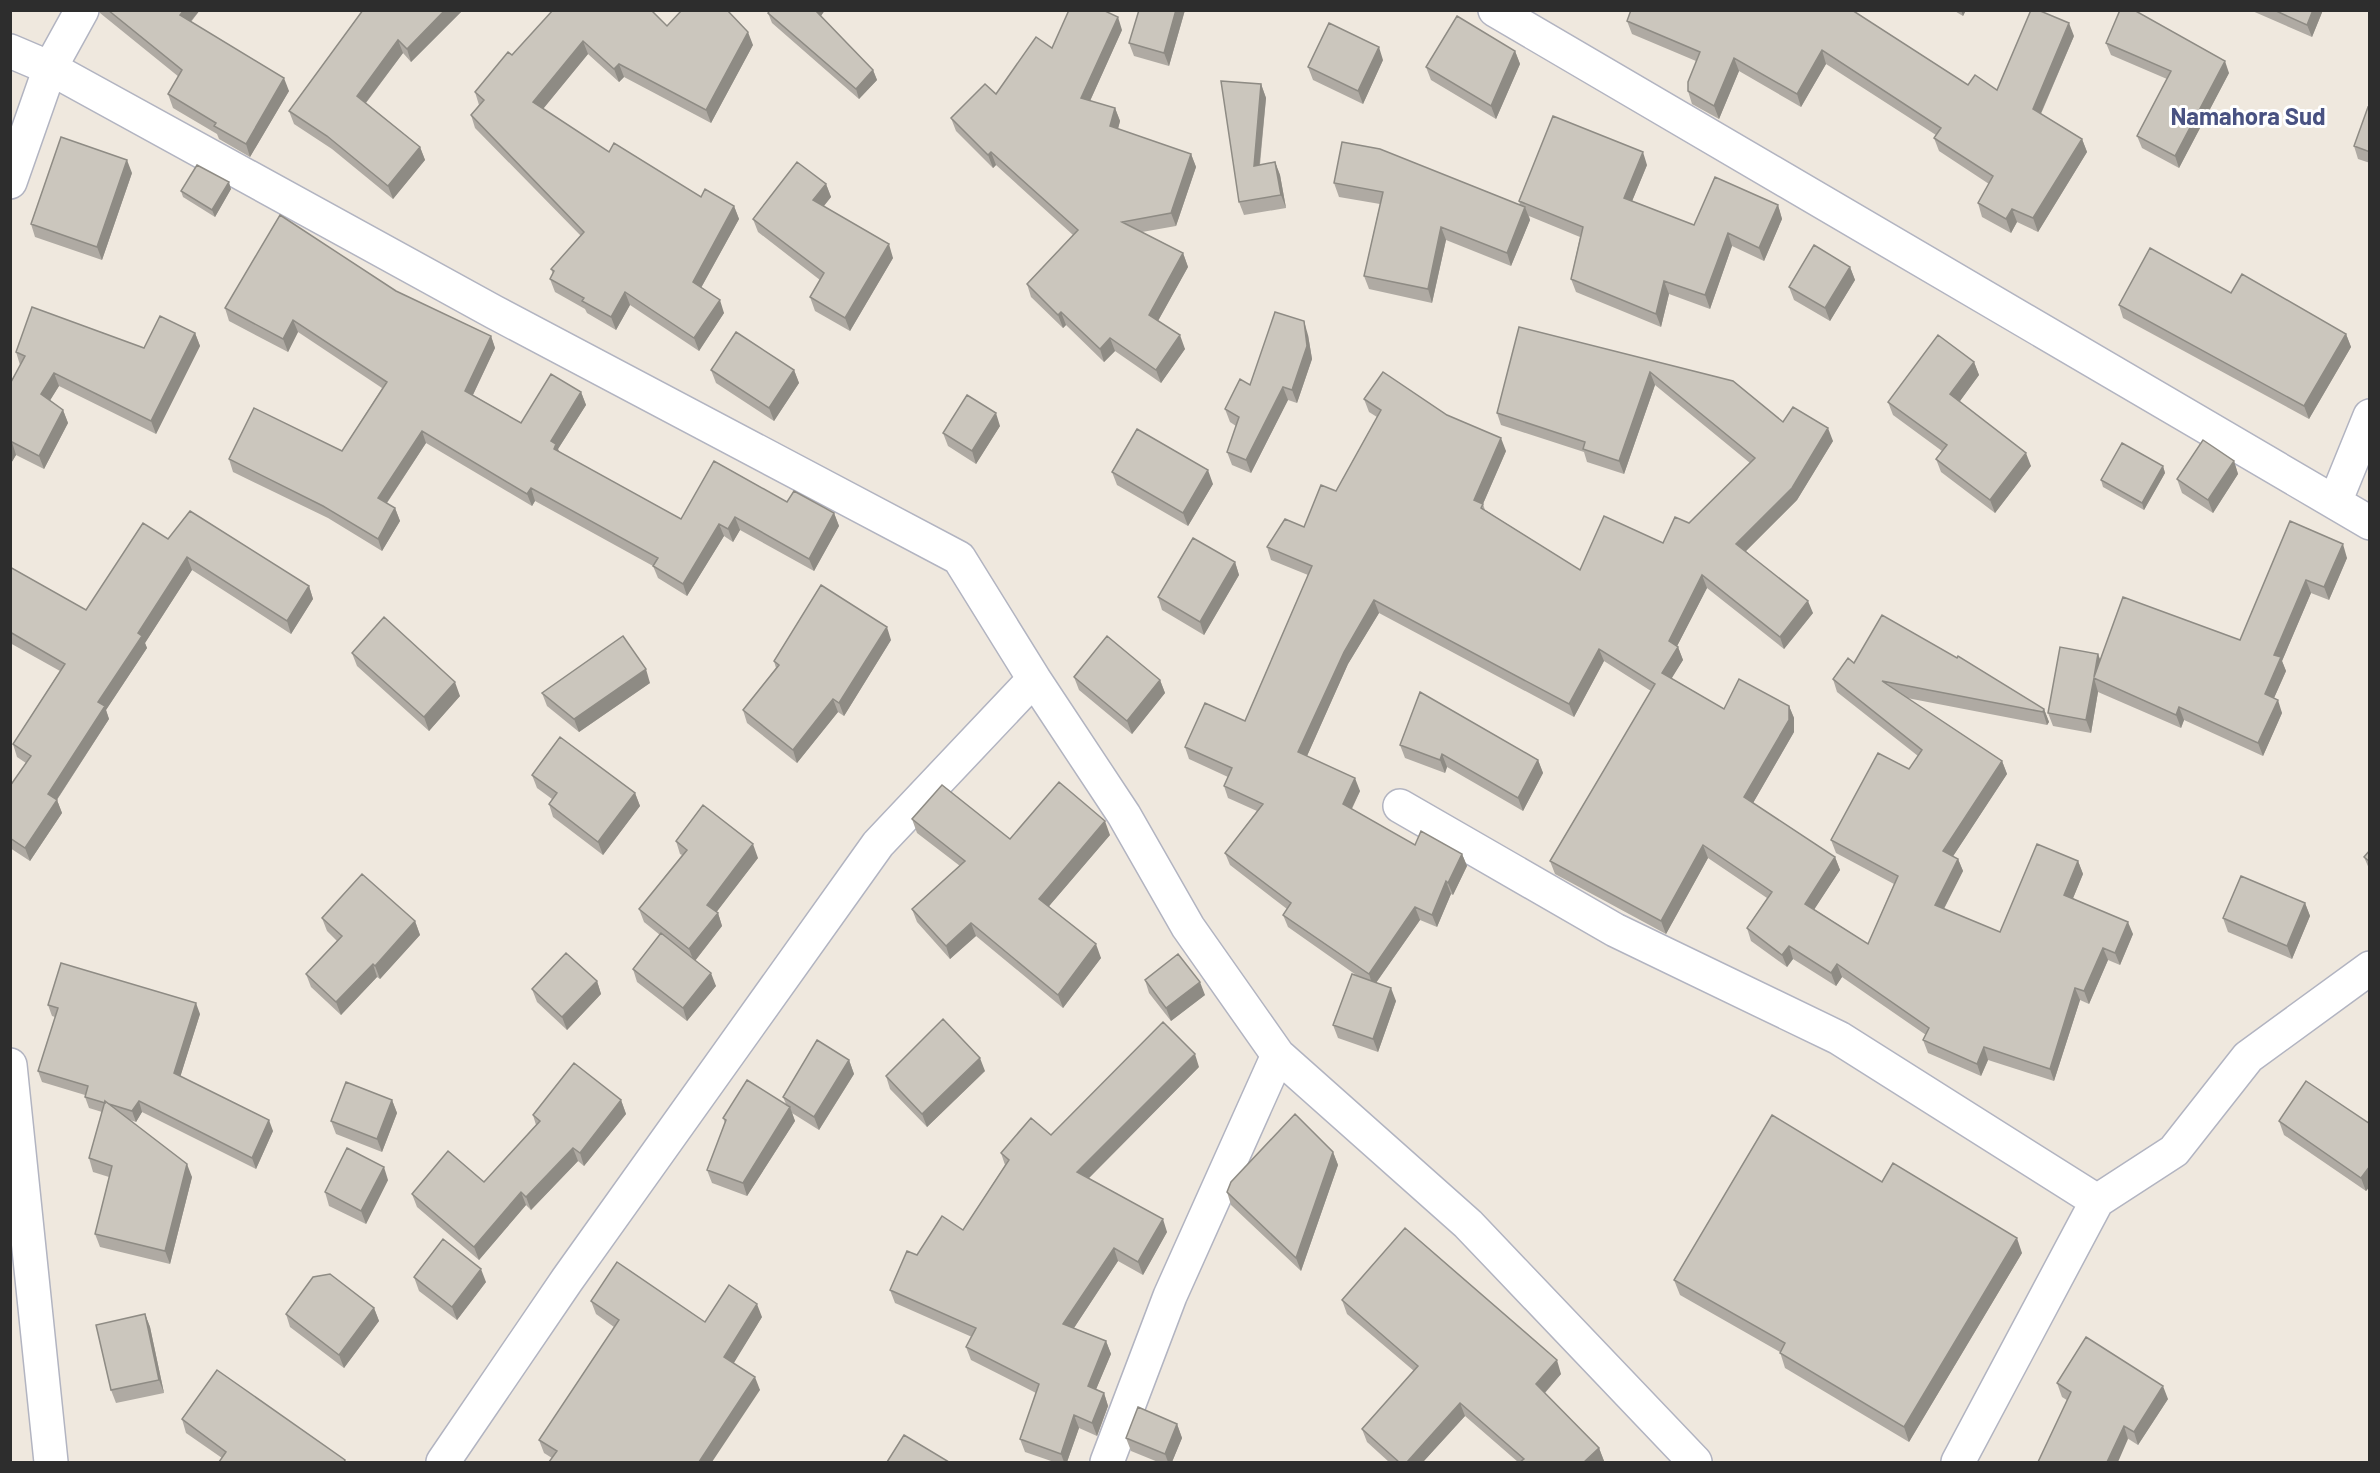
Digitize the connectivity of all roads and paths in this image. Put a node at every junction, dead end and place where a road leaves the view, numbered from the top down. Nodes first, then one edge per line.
1 (82, 10) edge
2 (1495, 10) edge
3 (10, 51) edge
4 (50, 68) junction
5 (10, 182) edge
6 (2370, 416) edge
7 (2335, 502) junction
8 (2370, 522) edge
9 (1034, 679) junction
10 (1400, 806) dead end
11 (2370, 968) edge
12 (1278, 1055) junction
13 (10, 1065) edge
14 (2097, 1201) junction
15 (51, 1462) edge
16 (443, 1462) edge
17 (1107, 1462) edge
18 (1695, 1462) edge
19 (1958, 1462) edge

1 - 4 street
2 - 7 street
3 - 4 street
4 - 5 street
4 - 9 street
6 - 7 street
7 - 8 street
9 - 12 street
9 - 16 street
10 - 14 street
11 - 14 street
12 - 17 street
12 - 18 street
13 - 15 street
14 - 19 street

